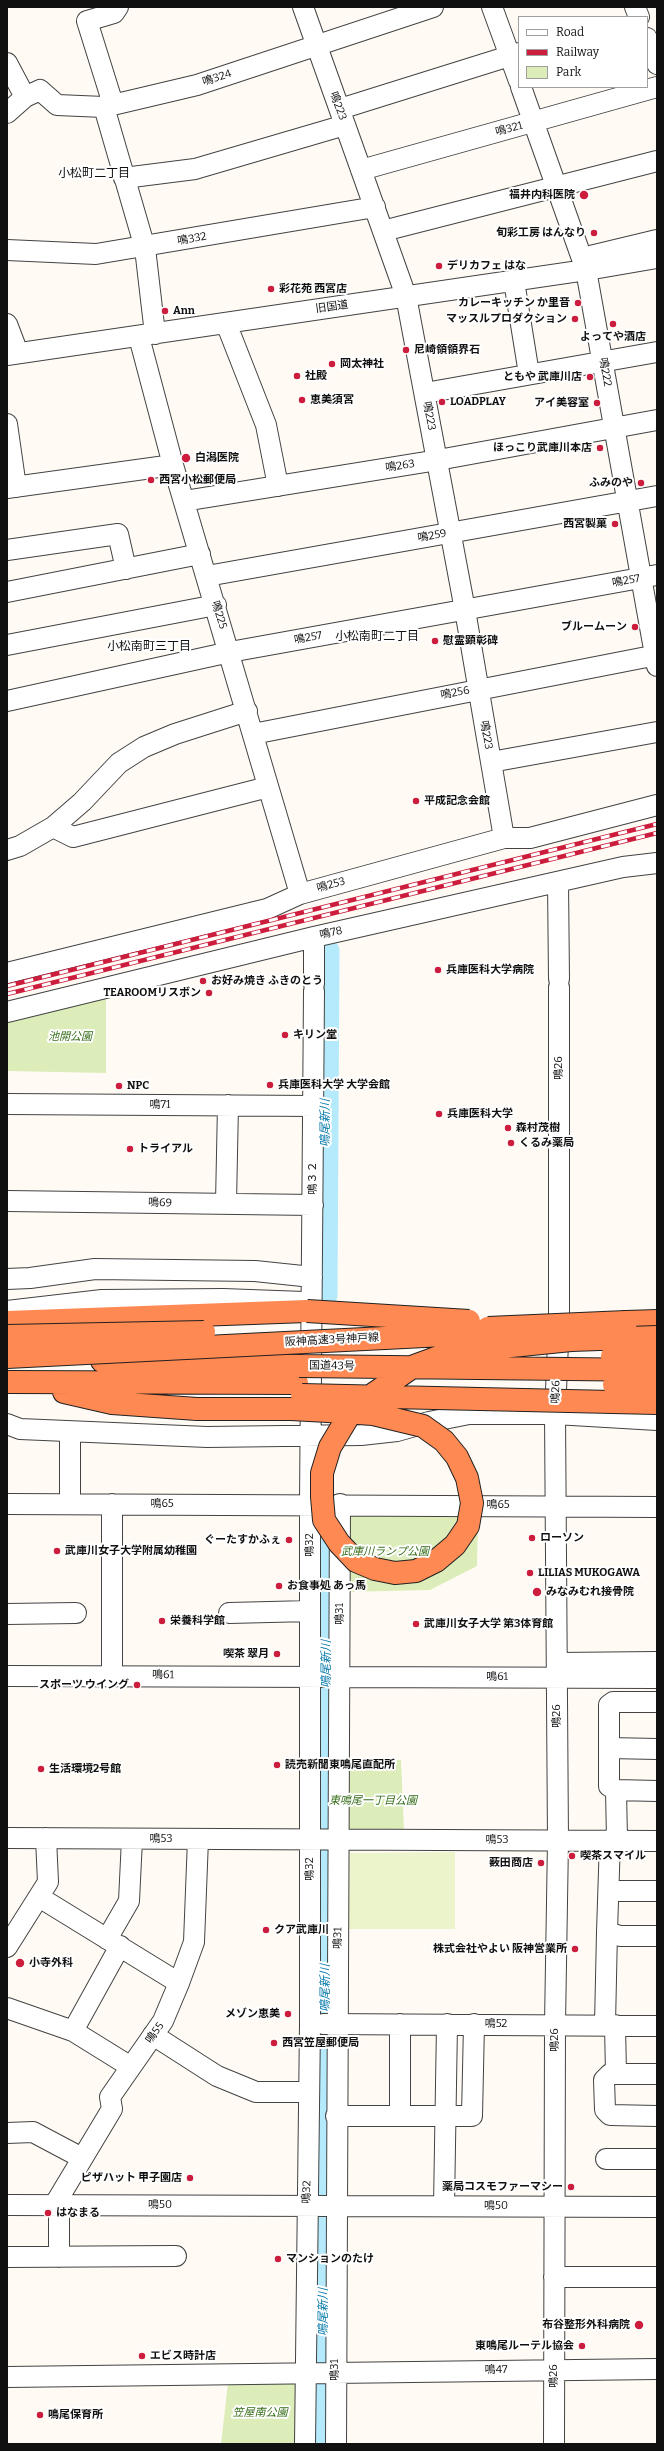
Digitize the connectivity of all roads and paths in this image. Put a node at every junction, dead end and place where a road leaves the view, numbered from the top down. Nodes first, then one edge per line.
1 (118, 7) edge
2 (303, 7) edge
3 (433, 7) edge
4 (492, 7) edge
5 (648, 41) edge
6 (317, 46) junction
7 (514, 55) edge
8 (7, 63) edge
9 (657, 64) edge
10 (518, 76) edge
11 (657, 87) edge
12 (521, 88) edge
13 (25, 98) junction
14 (108, 106) junction
15 (7, 113) edge
16 (342, 117) junction
17 (534, 122) junction
18 (657, 161) edge
19 (361, 170) junction
20 (124, 178) junction
21 (557, 186) junction
22 (374, 208) junction
23 (383, 231) junction
24 (657, 240) edge
25 (145, 248) junction
26 (7, 250) edge
27 (657, 258) edge
28 (584, 264) junction
29 (514, 281) junction
30 (406, 296) junction
31 (226, 323) junction
32 (7, 324) edge
33 (147, 335) junction
34 (657, 352) edge
35 (12, 354) edge
36 (603, 361) junction
37 (529, 374) junction
38 (425, 393) junction
39 (657, 420) edge
40 (7, 424) edge
41 (615, 428) junction
42 (438, 460) junction
43 (173, 465) junction
44 (278, 486) junction
45 (12, 487) edge
46 (657, 496) edge
47 (184, 501) junction
48 (628, 501) junction
49 (451, 533) junction
50 (7, 550) edge
51 (200, 554) junction
52 (126, 569) junction
53 (207, 576) junction
54 (649, 577) edge
55 (7, 592) edge
56 (216, 605) junction
57 (465, 610) junction
58 (7, 645) edge
59 (230, 652) junction
60 (656, 659) edge
61 (479, 688) junction
62 (7, 701) edge
63 (247, 711) junction
64 (657, 732) edge
65 (253, 734) junction
66 (491, 762) junction
67 (268, 787) junction
68 (657, 805) edge
69 (53, 827) junction
70 (504, 838) junction
71 (7, 850) edge
72 (657, 863) edge
73 (558, 882) junction
74 (300, 894) junction
75 (314, 937) junction
76 (7, 973) edge
77 (7, 1012) edge
78 (7, 1104) edge
79 (228, 1105) junction
80 (314, 1106) junction
81 (7, 1201) edge
82 (226, 1203) junction
83 (313, 1205) junction
84 (7, 1279) edge
85 (312, 1289) junction
86 (7, 1311) edge
87 (657, 1320) edge
88 (7, 1322) edge
89 (553, 1323) junction
90 (657, 1324) edge
91 (7, 1336) edge
92 (657, 1337) edge
93 (657, 1342) edge
94 (657, 1353) edge
95 (7, 1357) edge
96 (88, 1360) junction
97 (657, 1370) edge
98 (298, 1381) junction
99 (15, 1382) edge
100 (657, 1386) edge
101 (555, 1414) junction
102 (654, 1415) edge
103 (7, 1424) edge
104 (70, 1432) junction
105 (315, 1436) junction
106 (7, 1504) edge
107 (70, 1504) junction
108 (112, 1504) junction
109 (339, 1504) junction
110 (314, 1505) junction
111 (557, 1505) junction
112 (657, 1508) edge
113 (310, 1611) junction
114 (76, 1613) dead end
115 (229, 1613) dead end
116 (7, 1614) edge
117 (657, 1662) edge
118 (557, 1670) junction
119 (112, 1675) junction
120 (7, 1676) edge
121 (326, 1677) junction
122 (657, 1678) edge
123 (657, 1702) edge
124 (609, 1748) junction
125 (657, 1749) edge
126 (616, 1790) junction
127 (657, 1791) edge
128 (7, 1838) edge
129 (46, 1838) junction
130 (132, 1838) junction
131 (198, 1839) junction
132 (312, 1840) junction
133 (338, 1840) junction
134 (613, 1840) junction
135 (558, 1841) junction
136 (657, 1841) edge
137 (609, 1891) junction
138 (657, 1891) edge
139 (39, 1897) junction
140 (607, 1932) junction
141 (657, 1936) edge
142 (113, 1943) junction
143 (7, 1947) edge
144 (179, 1983) junction
145 (7, 2008) edge
146 (312, 2023) junction
147 (336, 2024) junction
148 (400, 2024) junction
149 (447, 2024) junction
150 (474, 2024) junction
151 (554, 2024) junction
152 (610, 2024) junction
153 (657, 2026) edge
154 (73, 2031) junction
155 (153, 2035) junction
156 (131, 2067) junction
157 (616, 2074) junction
158 (657, 2074) edge
159 (308, 2092) junction
160 (336, 2116) junction
161 (400, 2116) junction
162 (446, 2116) junction
163 (657, 2116) edge
164 (7, 2133) edge
165 (82, 2158) junction
166 (606, 2159) dead end
167 (657, 2159) edge
168 (7, 2205) edge
169 (57, 2205) junction
170 (310, 2205) junction
171 (335, 2205) junction
172 (444, 2206) junction
173 (555, 2206) junction
174 (657, 2207) edge
175 (59, 2256) junction
176 (176, 2256) dead end
177 (7, 2257) edge
178 (554, 2277) junction
179 (657, 2277) edge
180 (657, 2368) edge
181 (554, 2370) junction
182 (309, 2372) junction
183 (335, 2372) junction
184 (7, 2377) edge
185 (305, 2444) edge
186 (336, 2444) edge
187 (554, 2444) edge

1 - 14 street, 鳴225
2 - 6 street, 鳴223
3 - 6 street, 鳴324
4 - 7 street
5 - 9 street
6 - 14 street, 鳴324
6 - 16 street, 鳴223
7 - 10 street
7 - 16 street
8 - 13 street
11 - 17 street, 鳴321
12 - 17 street, 鳴222
13 - 14 street, 鳴324
13 - 15 street, 鳴324
14 - 20 street, 鳴225
16 - 19 street, 鳴223
16 - 20 street
17 - 19 street, 鳴321
17 - 21 street, 鳴222
18 - 21 street
19 - 22 street, 鳴223
20 - 25 street, 鳴225
21 - 23 street
21 - 28 street, 鳴222
22 - 23 street, 鳴223
22 - 25 street, 鳴332
23 - 30 street, 鳴223
24 - 28 street
25 - 26 street, 鳴332
25 - 33 street, 鳴225
27 - 28 street, 旧国道
28 - 29 street, 旧国道
28 - 36 street, 鳴222
29 - 30 street, 旧国道
29 - 37 street
30 - 31 street, 旧国道
30 - 38 street, 鳴223
31 - 33 street, 旧国道
31 - 44 street
32 - 35 street
33 - 35 street, 旧国道
33 - 43 street, 鳴225
34 - 36 street
36 - 37 street
36 - 41 street, 鳴222
37 - 38 street
38 - 42 street, 鳴223
39 - 41 street, 鳴263
40 - 45 street
41 - 42 street, 鳴263
41 - 48 street, 鳴222
42 - 44 street, 鳴263
42 - 49 street, 鳴223
43 - 45 street
43 - 47 street, 鳴225
44 - 47 street, 鳴263
46 - 48 street, 鳴259
47 - 51 street, 鳴225
48 - 49 street, 鳴259
48 - 54 street, 鳴222
49 - 53 street, 鳴259
49 - 57 street, 鳴223
50 - 52 street
51 - 52 street
51 - 53 street, 鳴225
52 - 55 street
53 - 56 street, 鳴225
54 - 57 street, 鳴257
54 - 60 street, 鳴222
56 - 58 street
56 - 59 street, 鳴225
57 - 59 street, 鳴257
57 - 61 street, 鳴223
59 - 62 street, 鳴257
59 - 63 street, 鳴225
60 - 61 street, 鳴256
61 - 65 street, 鳴256
61 - 66 street, 鳴223
63 - 65 street, 鳴225
63 - 69 street
64 - 66 street
65 - 67 street, 鳴225
66 - 70 street, 鳴223
67 - 69 street
67 - 74 street, 鳴225
68 - 70 street, 鳴253
69 - 71 street
70 - 74 street, 鳴253
72 - 73 street, 鳴78
73 - 75 street, 鳴78
73 - 89 street, 鳴26
74 - 76 street, 鳴253
75 - 77 street, 鳴78
75 - 80 street, 鳴３２
78 - 79 street, 鳴71
79 - 80 street, 鳴71
79 - 82 street
80 - 83 street, 鳴３２
81 - 82 street, 鳴69
82 - 83 street, 鳴69
83 - 85 street, 鳴３２
84 - 85 street
85 - 86 street
85 - 105 street, 鳴32
87 - 89 highway, 阪神高速3号神戸線, bridge
88 - 89 highway, bridge
89 - 91 highway, 阪神高速3号神戸線, bridge
89 - 93 street
89 - 101 street, 鳴26
90 - 95 highway, 阪神高速3号神戸線, bridge
92 - 99 highway, bridge
94 - 96 highway, bridge
95 - 96 highway, 国道43号
96 - 98 highway, 国道43号
97 - 98 highway, 国道43号, bridge
98 - 99 highway
98 - 100 highway, 国道43号, bridge
98 - 102 highway, bridge
101 - 102 street
101 - 105 street
101 - 111 street, 鳴26
103 - 104 street
104 - 105 street
104 - 107 street
105 - 110 street, 鳴32
106 - 107 street, 鳴65
107 - 108 street, 鳴65
108 - 110 street, 鳴65
108 - 119 street
109 - 110 street, 鳴65
109 - 111 street, 鳴65
109 - 121 street, 鳴31
110 - 113 street, 鳴32
111 - 112 street, 鳴65
111 - 118 street, 鳴26
113 - 115 street
113 - 121 street, 鳴32
114 - 116 street
117 - 118 street
118 - 121 street, 鳴61
118 - 122 street, 鳴61
118 - 135 street, 鳴26
119 - 120 street, 鳴61
119 - 121 street, 鳴61
121 - 132 street, 鳴32
121 - 133 street, 鳴31
123 - 124 street
124 - 125 street
124 - 126 street
126 - 127 street
126 - 134 street
128 - 129 street, 鳴53
129 - 130 street, 鳴53
129 - 139 street
130 - 131 street, 鳴53
130 - 142 street
131 - 132 street, 鳴53
131 - 144 street, 鳴55
132 - 133 street, 鳴53
132 - 146 street, 鳴32
133 - 135 street, 鳴53
133 - 147 street, 鳴31
134 - 135 street, 鳴53
134 - 136 street, 鳴53
134 - 137 street
135 - 151 street, 鳴26
137 - 138 street
137 - 140 street
139 - 142 street
139 - 143 street
140 - 141 street
140 - 152 street
142 - 144 street
142 - 154 street
144 - 155 street, 鳴55
145 - 154 street
146 - 147 street, 鳴52
146 - 159 street, 鳴32
147 - 148 street, 鳴52
147 - 160 street, 鳴31
148 - 149 street, 鳴52
148 - 161 street
149 - 150 street, 鳴52
149 - 162 street
150 - 151 street, 鳴52
150 - 162 street
151 - 152 street, 鳴52
151 - 173 street, 鳴26
152 - 153 street, 鳴52
152 - 157 street
154 - 156 street
155 - 156 street, 鳴55
155 - 159 street
156 - 165 street, 鳴55
157 - 158 street
157 - 163 street
159 - 170 street, 鳴32
160 - 161 street
160 - 171 street, 鳴31
161 - 162 street
162 - 172 street
164 - 165 street
165 - 169 street, 鳴55
166 - 167 street
168 - 169 street, 鳴50
169 - 170 street, 鳴50
169 - 175 street
170 - 171 street, 鳴50
170 - 182 street, 鳴32
171 - 172 street, 鳴50
171 - 183 street, 鳴31
172 - 173 street, 鳴50
173 - 174 street, 鳴50
173 - 178 street, 鳴26
175 - 176 street
175 - 177 street
178 - 179 street
178 - 181 street, 鳴26
180 - 181 street, 鳴47
181 - 183 street, 鳴47
181 - 187 street, 鳴26
182 - 183 street, 鳴47
182 - 184 street
182 - 185 street, 鳴32
183 - 186 street, 鳴31

